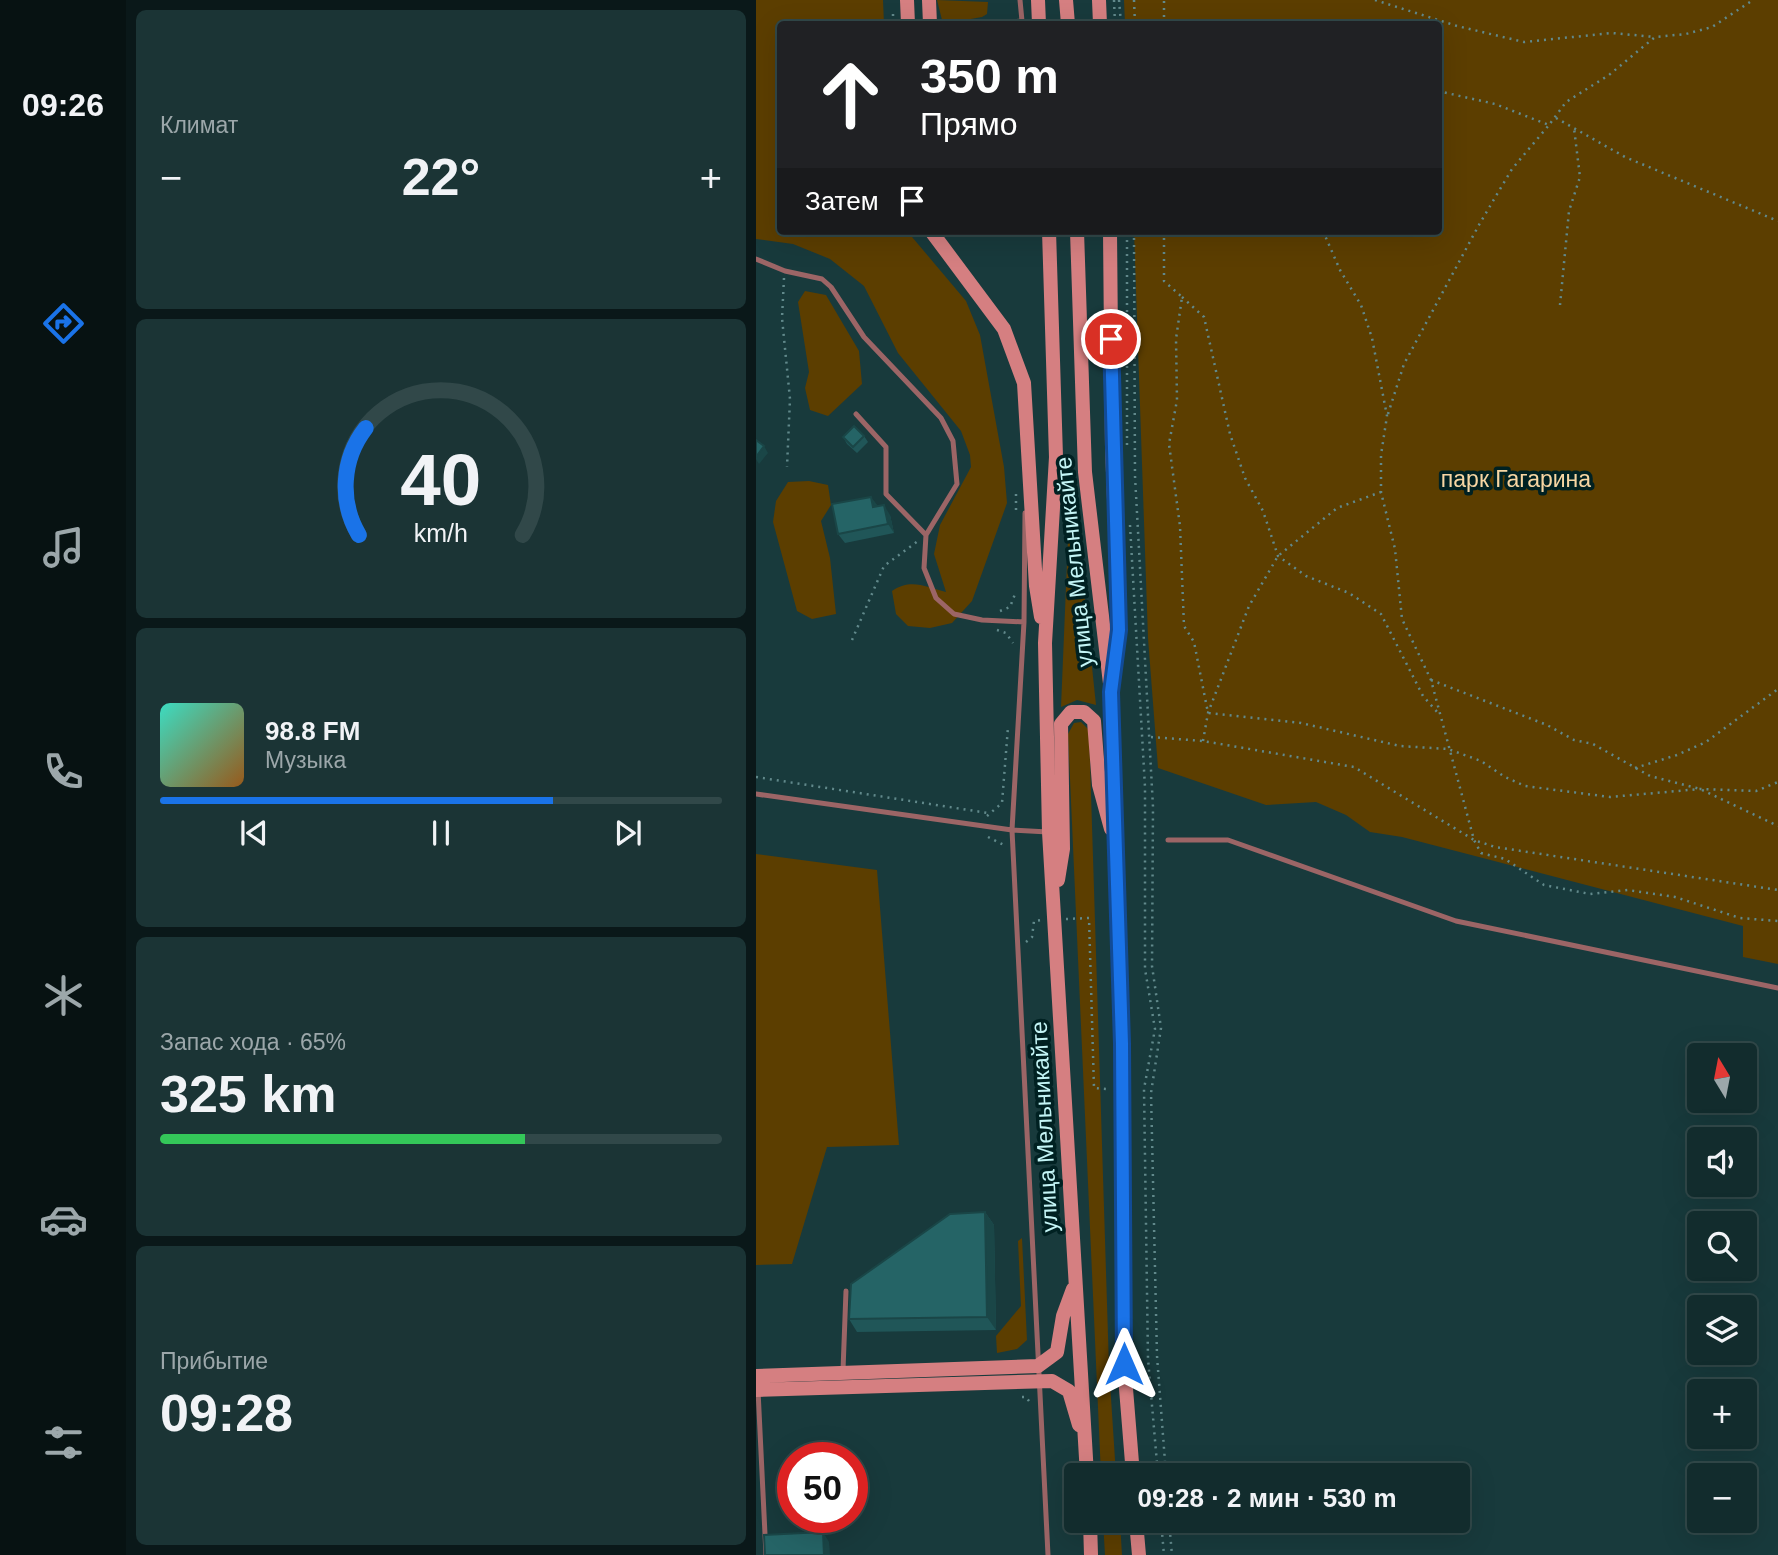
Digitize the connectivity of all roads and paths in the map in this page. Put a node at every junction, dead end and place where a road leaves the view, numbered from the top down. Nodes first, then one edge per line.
1 (907, 0) edge
2 (929, 0) edge
3 (1020, 0) edge
4 (1038, 0) edge
5 (1066, 0) edge
6 (1099, 0) edge
7 (1114, 0) edge
8 (1119, 0) edge
9 (1134, 0) edge
10 (1164, 0) edge
11 (1375, 0) edge
12 (1753, 0) edge
13 (908, 21) edge
14 (930, 21) edge
15 (1022, 21) edge
16 (1040, 21) edge
17 (1068, 21) edge
18 (1100, 21) edge
19 (1115, 21) edge
20 (1121, 21) edge
21 (1135, 21) edge
22 (1164, 21) edge
23 (1441, 21) edge
24 (1442, 21) edge
25 (1655, 37) junction
26 (1442, 92) edge
27 (1556, 118) junction
28 (1549, 125) junction
29 (1574, 128) junction
30 (1778, 221) edge
31 (934, 235) edge
32 (1049, 235) edge
33 (1077, 235) edge
34 (1110, 235) edge
35 (1127, 235) edge
36 (1134, 235) edge
37 (1164, 235) edge
38 (1325, 235) edge
39 (756, 259) edge
40 (785, 271) junction
41 (1182, 297) junction
42 (1560, 305) dead end
43 (856, 414) dead end
44 (1387, 416) junction
45 (1027, 455) junction
46 (1127, 456) dead end
47 (787, 467) dead end
48 (1381, 492) junction
49 (1130, 523) dead end
50 (926, 535) junction
51 (1278, 556) junction
52 (1024, 622) junction
53 (852, 640) dead end
54 (1045, 643) junction
55 (1431, 680) junction
56 (1778, 689) edge
57 (1111, 692) junction
58 (1208, 713) junction
59 (1440, 715) junction
60 (1150, 736) junction
61 (1203, 741) junction
62 (1448, 749) junction
63 (1635, 768) junction
64 (756, 777) edge
65 (1778, 782) edge
66 (1700, 789) junction
67 (756, 794) edge
68 (988, 813) dead end
69 (1778, 826) edge
70 (1012, 830) junction
71 (1049, 832) junction
72 (1116, 840) junction
73 (1168, 840) dead end
74 (1474, 840) junction
75 (1778, 890) edge
76 (1055, 903) junction
77 (1056, 919) junction
78 (1778, 921) edge
79 (1024, 943) dead end
80 (1778, 988) edge
81 (1122, 1089) junction
82 (1144, 1089) junction
83 (1076, 1281) junction
84 (846, 1291) dead end
85 (842, 1373) junction
86 (1038, 1374) junction
87 (757, 1385) edge
88 (1086, 1443) junction
89 (1087, 1463) edge
90 (1132, 1463) edge
91 (1156, 1463) edge
92 (1165, 1463) edge
93 (1090, 1533) edge
94 (1137, 1533) edge
95 (1162, 1533) edge
96 (1171, 1533) edge
97 (766, 1555) edge
98 (1048, 1555) edge
99 (1091, 1555) edge
100 (1139, 1555) edge
101 (1164, 1555) edge
102 (1172, 1555) edge

1 - 13 main road
2 - 14 main road
3 - 15 lane
4 - 16 main road
5 - 17 main road
6 - 18 main road
7 - 19 path
8 - 20 path
9 - 21 path
10 - 22 path
11 - 23 path
12 - 25 path
24 - 25 path
25 - 27 path
26 - 28 path
27 - 28 path
27 - 29 path
28 - 44 path
29 - 30 path
29 - 42 path
31 - 45 main road
32 - 54 main road, улица Мельникайте
33 - 57 main road, улица Мельникайте
34 - 57 main road
35 - 46 path
36 - 60 path
37 - 41 path
38 - 44 path
39 - 40 lane
40 - 47 path
40 - 50 lane
41 - 51 path
41 - 58 path
43 - 50 lane
44 - 48 path
45 - 52 lane
45 - 54 main road
48 - 51 path
48 - 55 path
49 - 82 path
50 - 52 lane
50 - 53 path
51 - 58 path
51 - 59 path
52 - 70 lane
54 - 71 main road, улица Мельникайте
55 - 59 path
55 - 63 path
56 - 63 path
57 - 72 main road, улица Мельникайте
58 - 61 path
58 - 62 path
59 - 62 path
60 - 61 path
60 - 92 path
61 - 74 path
62 - 66 path
62 - 74 path
63 - 66 path
64 - 68 path
65 - 66 path
66 - 69 path
67 - 70 lane
70 - 71 lane
70 - 86 lane
71 - 76 main road, улица Мельникайте
72 - 76 main road
72 - 81 main road, улица Мельникайте
73 - 80 lane
74 - 75 path
74 - 78 path
76 - 77 main road, улица Мельникайте
77 - 79 path
77 - 81 path
77 - 83 main road, улица Мельникайте
81 - 82 path
81 - 90 main road, улица Мельникайте
82 - 91 path
83 - 86 main road
83 - 88 main road, улица Мельникайте
84 - 85 lane
85 - 86 main road
85 - 87 main road
86 - 87 main road
86 - 88 main road
86 - 98 lane
87 - 97 lane
88 - 89 main road, улица Мельникайте
93 - 99 main road
94 - 100 main road
95 - 101 path
96 - 102 path

